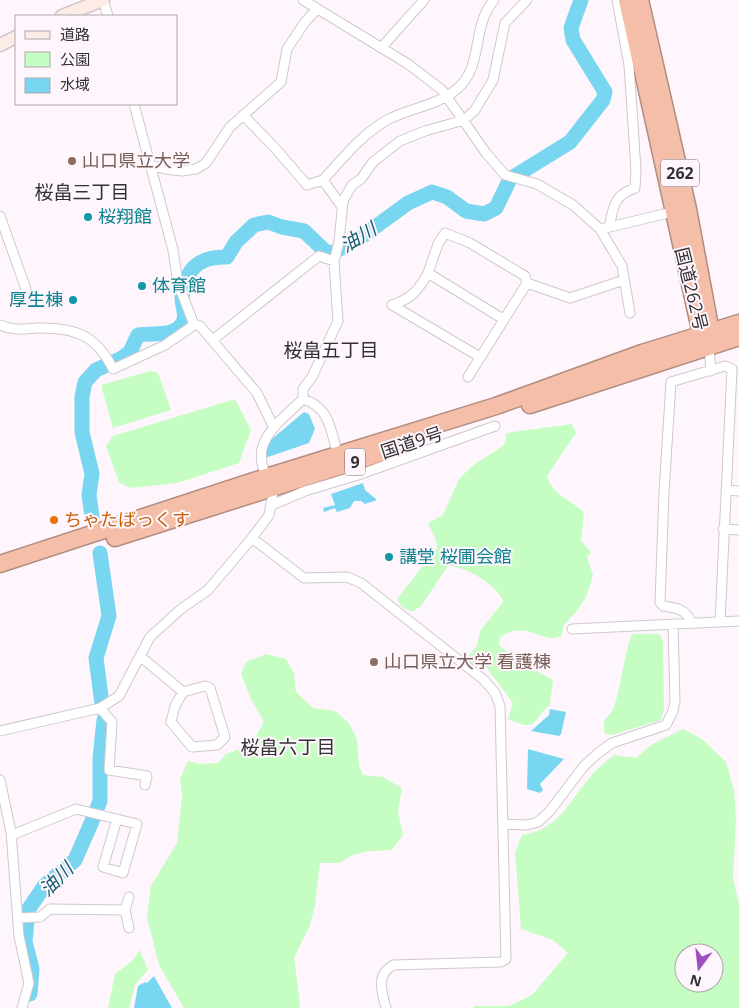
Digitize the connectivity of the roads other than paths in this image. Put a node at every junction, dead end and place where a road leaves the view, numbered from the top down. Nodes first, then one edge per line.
1 (103, 0) edge
2 (303, 0) edge
3 (424, 0) edge
4 (494, 0) edge
5 (527, 0) edge
6 (616, 0) edge
7 (627, 0) edge
8 (640, 0) edge
9 (317, 8) junction
10 (65, 15) edge
11 (108, 15) edge
12 (15, 38) edge
13 (0, 45) edge
14 (381, 48) junction
15 (446, 95) junction
16 (134, 105) edge
17 (243, 115) junction
18 (464, 120) junction
19 (150, 164) junction
20 (323, 180) junction
21 (342, 207) junction
22 (681, 210) junction
23 (0, 216) edge
24 (609, 227) junction
25 (600, 229) junction
26 (334, 261) junction
27 (428, 273) junction
28 (624, 280) junction
29 (528, 282) junction
30 (26, 289) dead end
31 (630, 313) dead end
32 (503, 319) junction
33 (739, 322) edge
34 (194, 324) junction
35 (0, 325) edge
36 (739, 337) edge
37 (707, 338) junction
38 (214, 339) junction
39 (480, 357) junction
40 (735, 369) edge
41 (712, 371) junction
42 (468, 377) dead end
43 (303, 399) junction
44 (495, 426) dead end
45 (274, 428) junction
46 (338, 455) junction
47 (270, 483) junction
48 (726, 490) junction
49 (739, 491) edge
50 (272, 505) junction
51 (723, 529) junction
52 (739, 530) edge
53 (252, 538) junction
54 (0, 564) edge
55 (0, 576) edge
56 (739, 621) edge
57 (720, 622) junction
58 (690, 623) junction
59 (673, 624) junction
60 (572, 629) dead end
61 (140, 656) junction
62 (183, 692) junction
63 (100, 708) junction
64 (0, 731) edge
65 (147, 777) dead end
66 (0, 780) edge
67 (117, 819) junction
68 (503, 824) junction
69 (12, 835) junction
70 (129, 897) dead end
71 (125, 910) junction
72 (18, 918) junction
73 (129, 928) dead end
74 (22, 1008) edge
75 (386, 1008) edge

1 - 10 main road
1 - 11 street
2 - 9 street
3 - 14 street
4 - 15 street
5 - 18 street
6 - 24 street
7 - 22 highway, 国道262号 / 262
8 - 22 highway, 国道262号 / 262
9 - 14 street
9 - 17 street
12 - 13 main road
14 - 15 street
15 - 18 street
15 - 20 street
16 - 19 street
17 - 19 street
17 - 20 street
18 - 21 street
18 - 25 street
19 - 34 street
20 - 21 street
21 - 26 street
22 - 24 street
22 - 37 highway, 国道262号 / 262
23 - 30 street
24 - 25 street
25 - 28 street
26 - 38 street
26 - 43 street
27 - 29 street
27 - 32 street
27 - 39 street
28 - 29 street
28 - 31 street
29 - 32 street
32 - 39 street
33 - 37 highway, 国道9号 / 9
34 - 35 street
34 - 38 street
36 - 37 highway, 国道9号 / 9
37 - 41 street
37 - 46 highway, 国道9号 / 9
37 - 47 highway, 国道9号 / 9
38 - 45 street
39 - 42 street
40 - 41 street
40 - 48 street
41 - 58 street
43 - 45 street
43 - 46 street
44 - 50 street
45 - 47 street
46 - 47 highway, 国道9号 / 9
47 - 50 street
47 - 54 highway, 国道9号 / 9
47 - 55 highway, 国道9号 / 9
48 - 49 street
48 - 51 street
50 - 53 street
51 - 52 street
51 - 57 street
53 - 61 street
53 - 68 street
56 - 57 street
57 - 58 street
58 - 59 street
59 - 60 street
59 - 68 street
61 - 62 street
61 - 63 street
62 - 62 street
63 - 64 street
63 - 65 street
66 - 69 street
67 - 67 street
67 - 69 street
68 - 75 street
69 - 72 street
70 - 71 street
71 - 72 street
71 - 73 street
72 - 74 street

